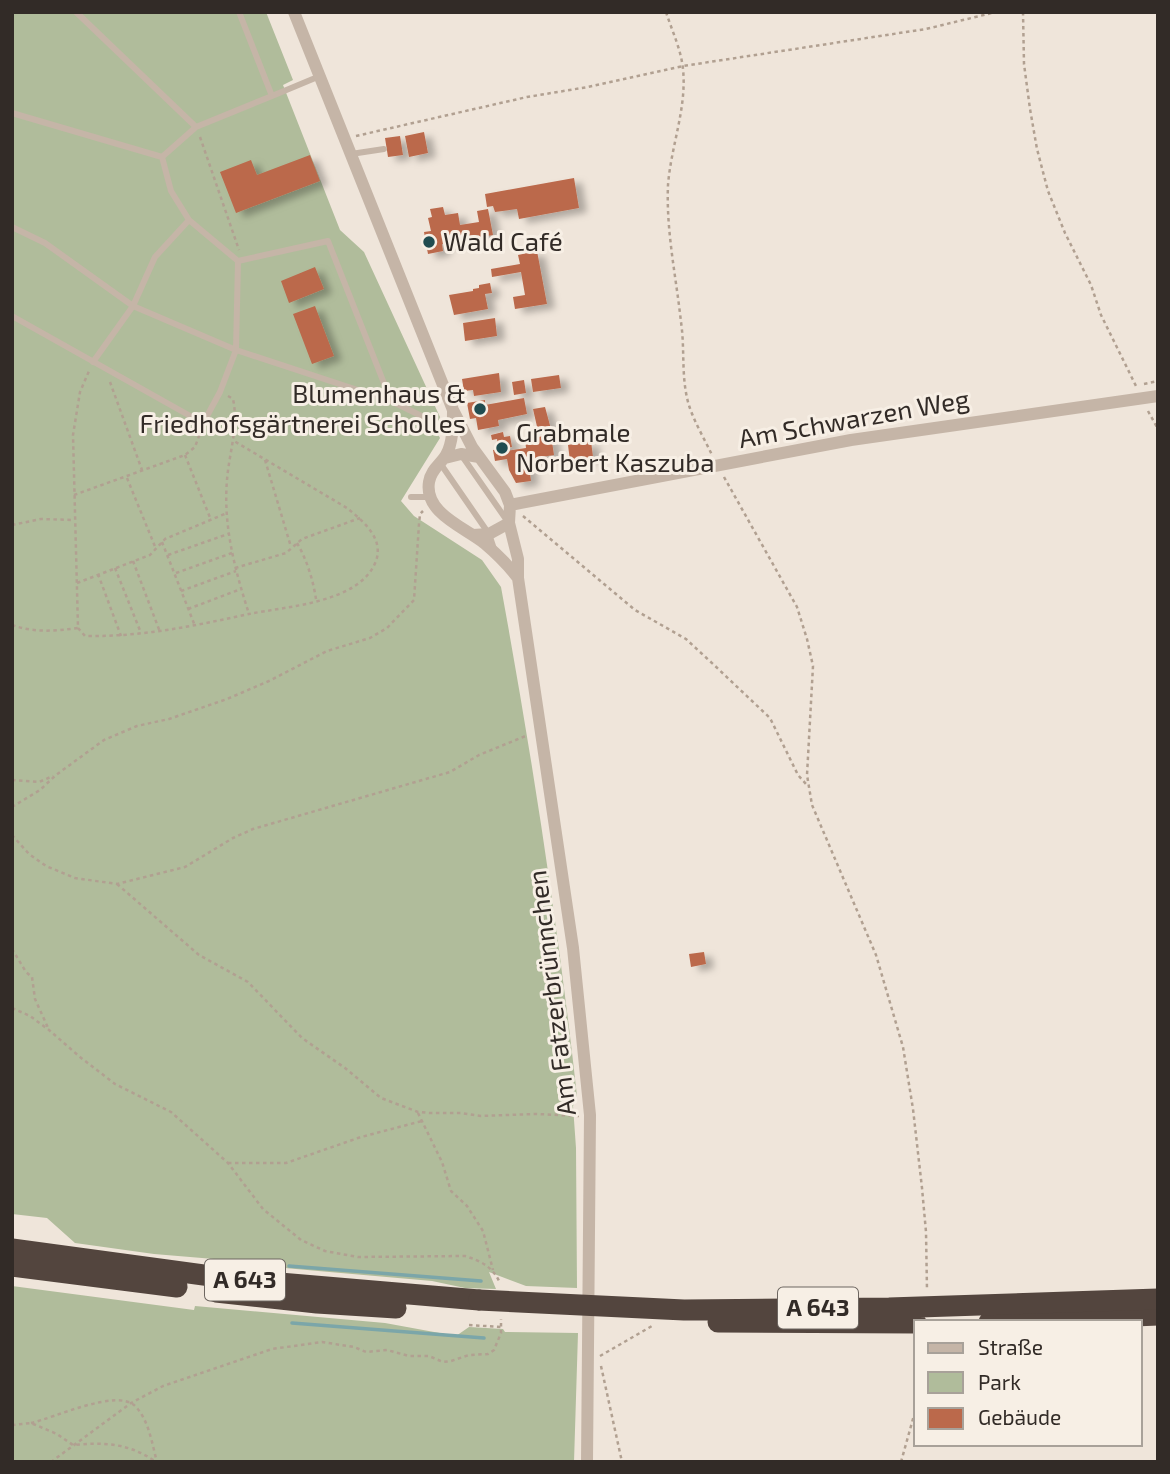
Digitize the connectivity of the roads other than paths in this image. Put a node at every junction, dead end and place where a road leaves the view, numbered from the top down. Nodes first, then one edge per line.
1 (76, 12) edge
2 (239, 12) edge
3 (294, 12) edge
4 (320, 76) junction
5 (272, 96) junction
6 (12, 113) edge
7 (196, 127) junction
8 (384, 149) dead end
9 (351, 154) junction
10 (162, 157) junction
11 (189, 220) junction
12 (12, 227) edge
13 (240, 260) junction
14 (133, 306) junction
15 (12, 316) edge
16 (236, 349) junction
17 (93, 362) junction
18 (1158, 396) edge
19 (391, 401) junction
20 (453, 410) junction
21 (452, 431) junction
22 (466, 437) junction
23 (461, 454) junction
24 (479, 457) junction
25 (442, 460) junction
26 (411, 497) dead end
27 (428, 503) junction
28 (510, 505) junction
29 (509, 523) junction
30 (489, 534) junction
31 (473, 535) junction
32 (495, 552) junction
33 (518, 578) junction
34 (12, 1249) edge
35 (12, 1266) edge
36 (1158, 1299) edge
37 (475, 1313) junction
38 (1158, 1315) edge
39 (1037, 1320) edge
40 (914, 1323) edge
41 (587, 1462) edge

1 - 7 lane
2 - 5 lane
3 - 4 street
4 - 5 lane
4 - 9 street
5 - 7 lane
6 - 10 lane
7 - 10 lane
8 - 9 lane
9 - 20 street
10 - 11 lane
11 - 13 lane
11 - 14 lane
12 - 14 lane
13 - 16 lane
13 - 19 lane
14 - 16 lane
14 - 17 lane
15 - 17 lane
16 - 17 lane
16 - 19 lane
18 - 28 street, Am Schwarzen Weg
19 - 21 lane
20 - 21 street
20 - 22 street
21 - 22 lane
21 - 25 street
22 - 24 street
23 - 24 street
23 - 25 street
23 - 29 lane
24 - 28 street
25 - 27 street
25 - 30 lane
26 - 27 lane
27 - 31 street
28 - 29 street, Am Fatzerbrünnchen
29 - 30 street
29 - 33 street, Am Fatzerbrünnchen
30 - 31 street
30 - 32 lane
31 - 32 street
32 - 33 street
33 - 41 street, Am Fatzerbrünnchen
34 - 37 highway, A 643
35 - 37 highway, A 643
36 - 37 highway, A 643, bridge
37 - 40 highway, A 643, bridge
38 - 39 highway

